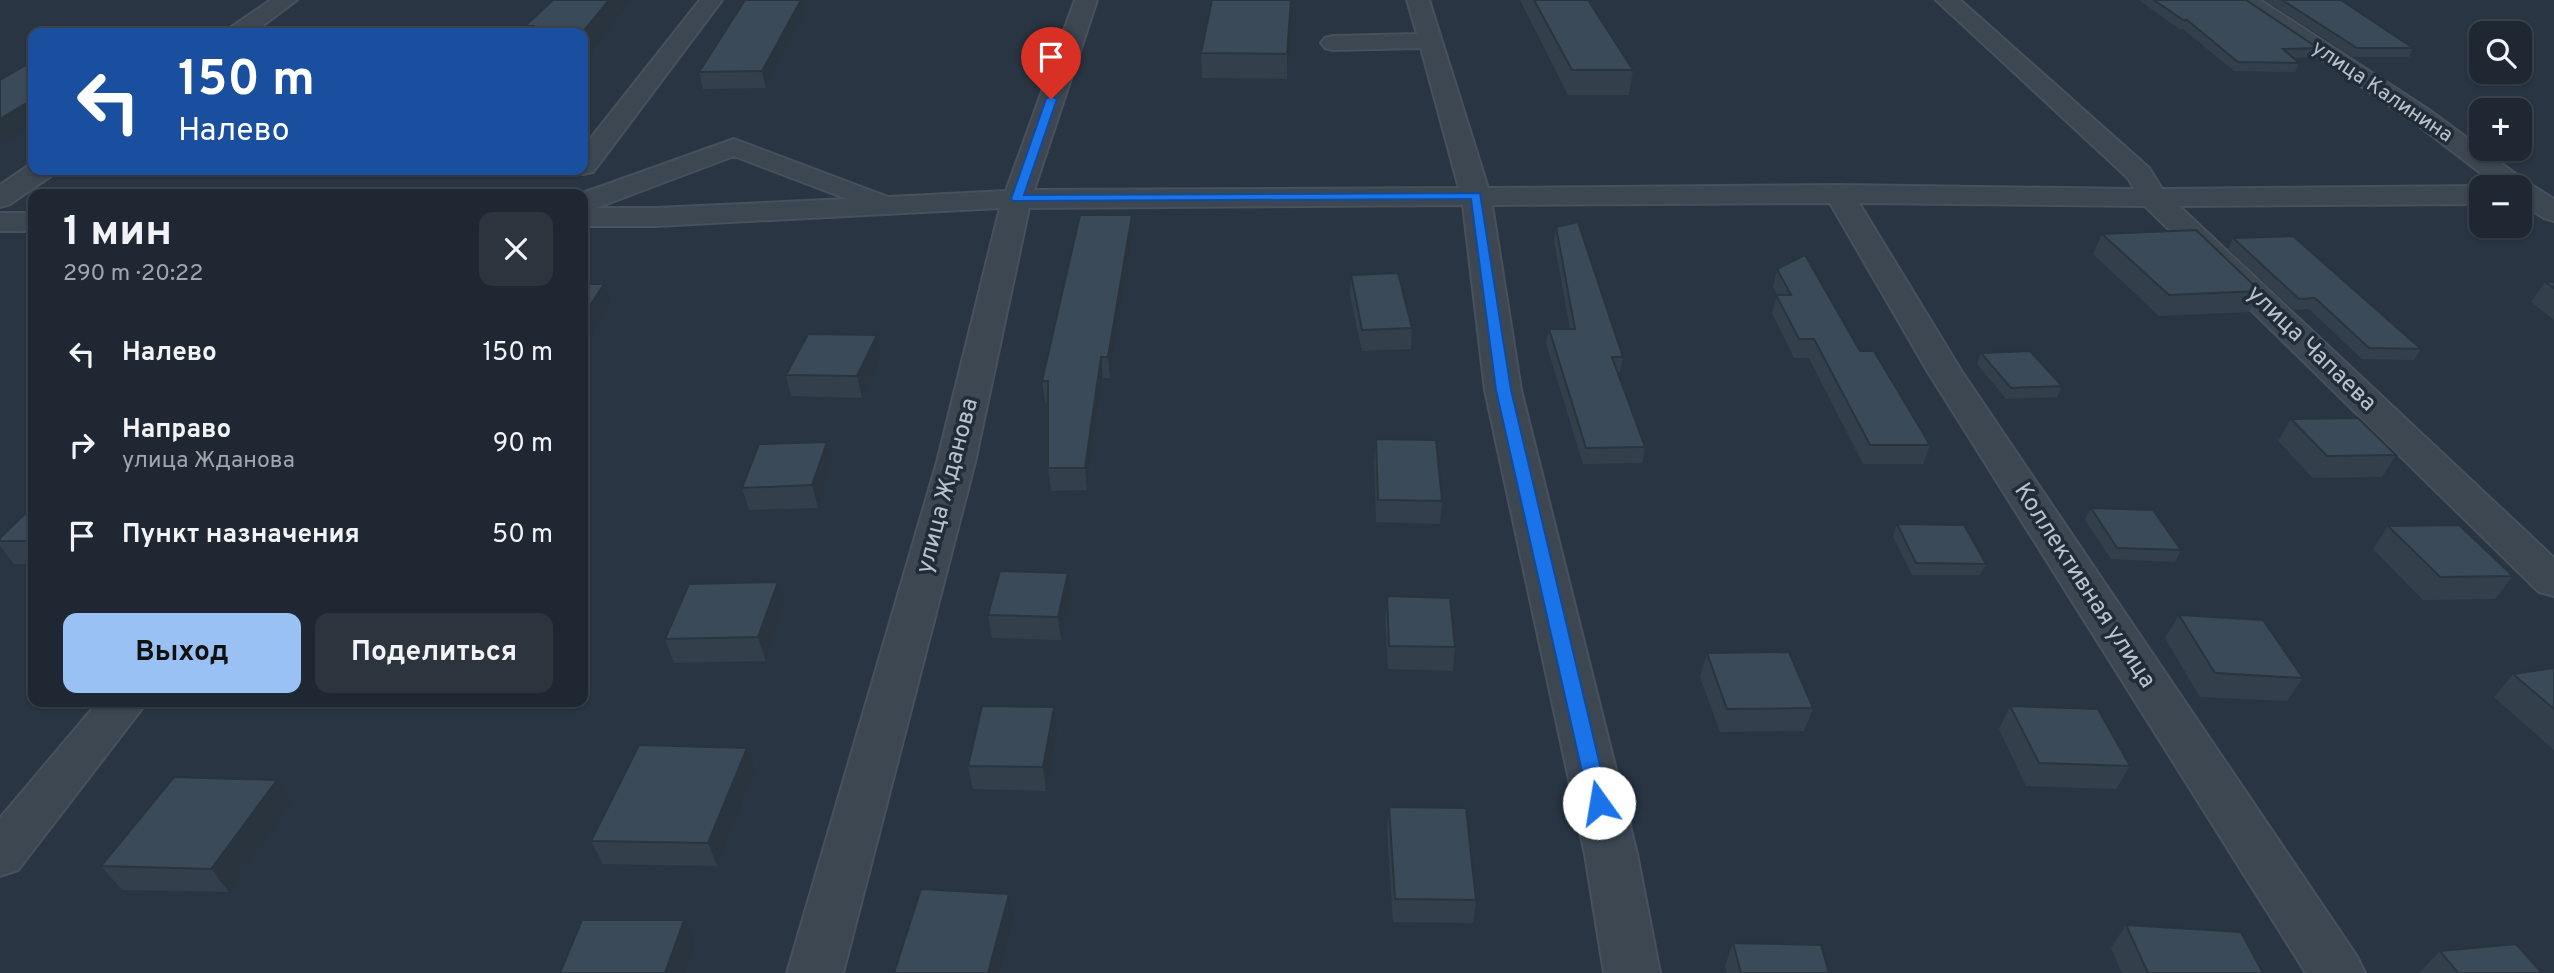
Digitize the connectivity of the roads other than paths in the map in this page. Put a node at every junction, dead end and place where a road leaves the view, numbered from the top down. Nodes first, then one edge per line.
1 (286, 0) edge
2 (711, 0) edge
3 (1086, 0) edge
4 (1947, 0) edge
5 (2245, 0) edge
6 (1428, 6) edge
7 (245, 28) edge
8 (1431, 41) junction
9 (1333, 43) dead end
10 (588, 159) edge
11 (34, 175) edge
12 (576, 175) edge
13 (2503, 175) edge
14 (565, 189) edge
15 (1839, 194) junction
16 (2469, 195) edge
17 (1476, 196) junction
18 (2532, 196) edge
19 (0, 198) edge
20 (2153, 198) junction
21 (1017, 199) junction
22 (588, 201) edge
23 (891, 206) junction
24 (2554, 212) edge
25 (588, 217) edge
26 (0, 222) edge
27 (28, 222) edge
28 (2554, 582) edge
29 (120, 707) edge
30 (0, 855) edge
31 (815, 973) edge
32 (1632, 973) edge
33 (2337, 973) edge

1 - 7 street
2 - 10 street
3 - 21 street, улица Жданова
4 - 20 street, улица Чапаева
5 - 13 street, улица Калинина
6 - 8 street
8 - 9 street
8 - 17 street
11 - 19 street
12 - 14 street
15 - 17 street
15 - 20 street
15 - 33 street, Коллективная улица
16 - 20 street
17 - 21 street
17 - 32 street
18 - 24 street, улица Калинина
20 - 28 street, улица Чапаева
21 - 23 street
21 - 31 street, улица Жданова
22 - 23 street
23 - 25 street
26 - 27 street
29 - 30 street

